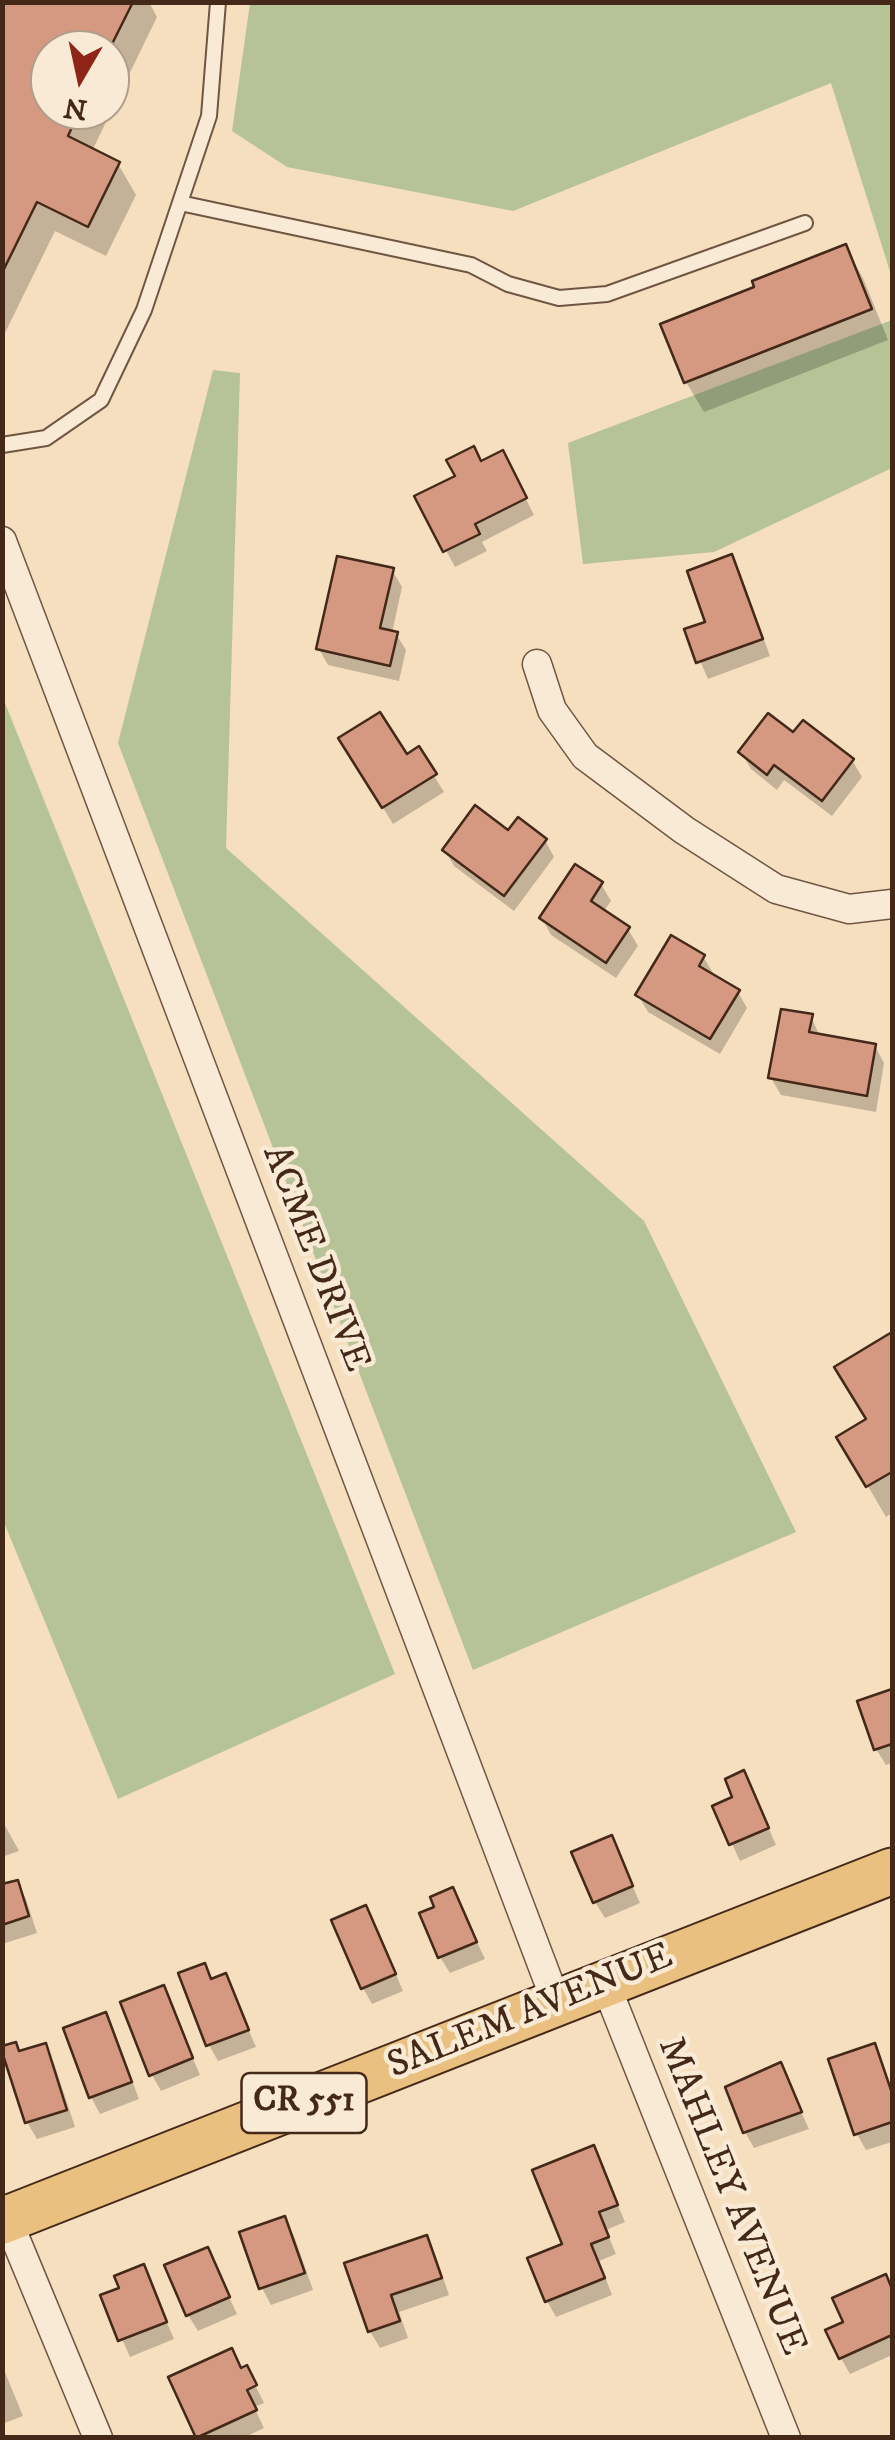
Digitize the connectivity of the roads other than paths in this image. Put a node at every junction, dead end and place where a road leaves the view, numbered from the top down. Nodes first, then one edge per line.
1 (218, 2) edge
2 (180, 203) junction
3 (805, 223) dead end
4 (2, 445) edge
5 (2, 541) edge
6 (536, 664) dead end
7 (892, 904) edge
8 (892, 1871) edge
9 (605, 1983) junction
10 (557, 2004) junction
11 (4, 2216) edge
12 (98, 2438) edge
13 (786, 2438) edge

1 - 2 lane
2 - 3 lane
2 - 4 lane
5 - 10 street, ACME DRIVE
6 - 7 street
8 - 9 main road, SALEM AVENUE / CR 551
9 - 10 main road, SALEM AVENUE / CR 551
9 - 13 street, MAHLEY AVENUE
10 - 11 main road, SALEM AVENUE / CR 551
11 - 12 street

